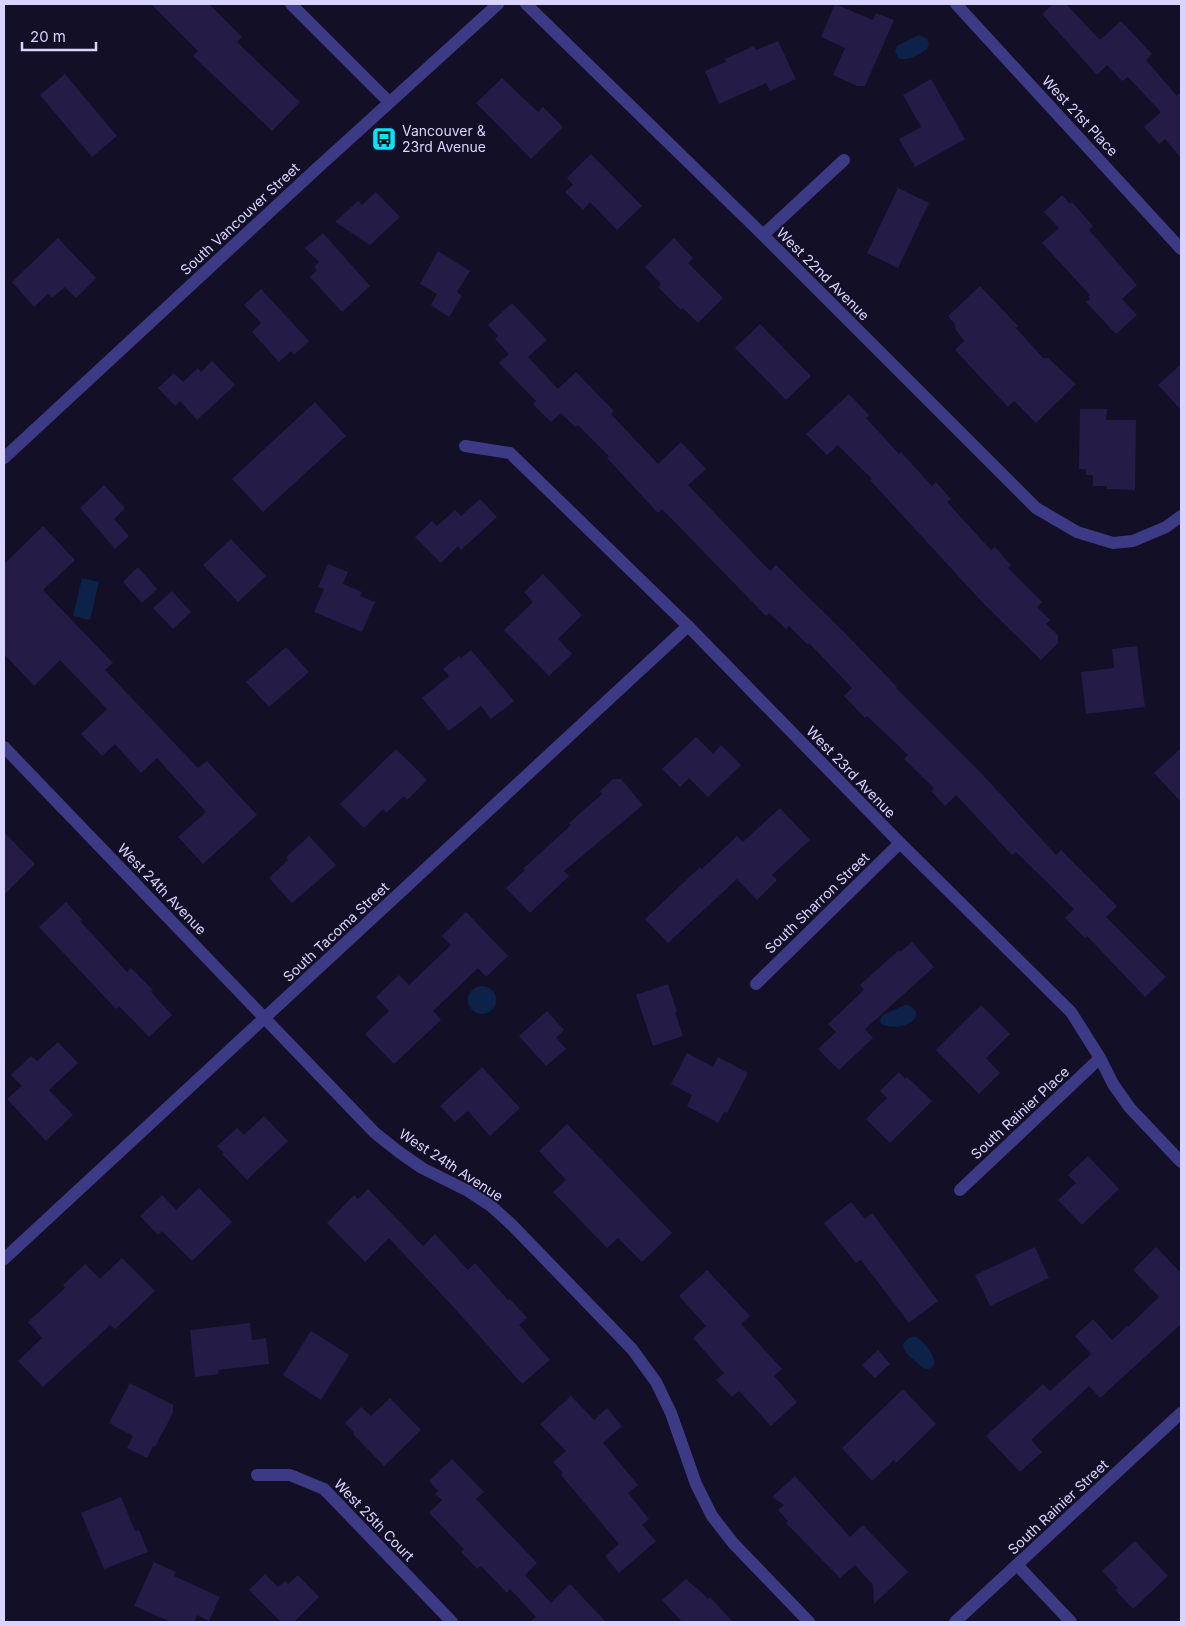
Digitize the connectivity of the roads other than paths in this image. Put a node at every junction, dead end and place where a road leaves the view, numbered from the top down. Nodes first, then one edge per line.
1 (291, 4) edge
2 (498, 4) edge
3 (526, 4) edge
4 (956, 4) edge
5 (389, 102) junction
6 (844, 160) dead end
7 (763, 235) junction
8 (1181, 249) edge
9 (465, 446) dead end
10 (4, 458) edge
11 (1181, 516) edge
12 (688, 626) junction
13 (4, 747) edge
14 (900, 843) junction
15 (756, 984) dead end
16 (265, 1018) junction
17 (1100, 1058) junction
18 (1181, 1162) edge
19 (960, 1190) dead end
20 (4, 1259) edge
21 (1181, 1413) edge
22 (256, 1475) dead end
23 (1017, 1565) junction
24 (452, 1622) edge
25 (809, 1622) edge
26 (955, 1622) edge
27 (1071, 1622) edge

1 - 5 street
2 - 5 street, South Vancouver Street
3 - 7 street, West 22nd Avenue
4 - 8 street, West 21st Place
5 - 10 street, South Vancouver Street
6 - 7 street
7 - 11 street, West 22nd Avenue
9 - 12 street, West 23rd Avenue
12 - 14 street, West 23rd Avenue
12 - 16 street, South Tacoma Street
13 - 16 street, West 24th Avenue
14 - 15 street, South Sharron Street
14 - 17 street, West 23rd Avenue
16 - 20 street, South Tacoma Street
16 - 25 street, West 24th Avenue
17 - 18 street, West 23rd Avenue
17 - 19 street, South Rainier Place
21 - 23 street, South Rainier Street
22 - 24 street, West 25th Court
23 - 26 street, South Rainier Street
23 - 27 street

